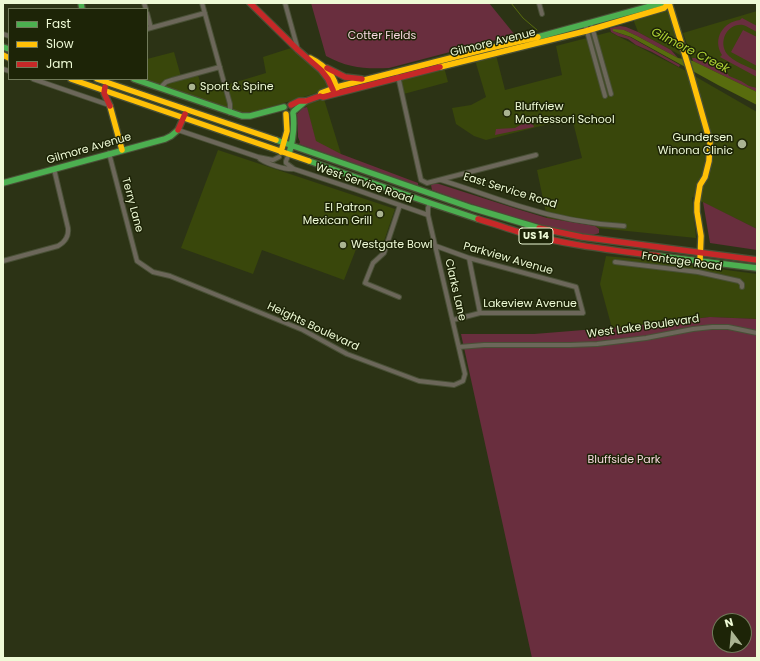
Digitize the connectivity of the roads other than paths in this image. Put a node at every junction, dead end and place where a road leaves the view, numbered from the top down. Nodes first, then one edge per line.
1 (202, 3) edge
2 (250, 3) edge
3 (285, 3) edge
4 (539, 3) edge
5 (662, 3) edge
6 (669, 3) edge
7 (205, 13) junction
8 (542, 14) dead end
9 (587, 23) junction
10 (149, 29) edge
11 (589, 30) junction
12 (298, 50) junction
13 (306, 56) junction
14 (323, 65) junction
15 (220, 67) junction
16 (397, 75) junction
17 (36, 80) edge
18 (74, 80) edge
19 (101, 80) edge
20 (137, 80) edge
21 (367, 80) junction
22 (115, 85) junction
23 (92, 86) junction
24 (160, 88) junction
25 (104, 90) junction
26 (335, 90) junction
27 (611, 94) dead end
28 (117, 95) junction
29 (605, 96) dead end
30 (306, 101) junction
31 (291, 105) junction
32 (110, 106) junction
33 (183, 109) junction
34 (285, 111) junction
35 (191, 112) junction
36 (293, 112) junction
37 (230, 113) junction
38 (172, 114) junction
39 (183, 118) junction
40 (191, 120) junction
41 (178, 130) junction
42 (284, 144) junction
43 (291, 146) junction
44 (122, 150) junction
45 (109, 153) junction
46 (289, 154) junction
47 (280, 155) junction
48 (536, 155) dead end
49 (258, 157) junction
50 (284, 168) junction
51 (54, 169) junction
52 (294, 169) junction
53 (439, 180) junction
54 (3, 183) edge
55 (443, 198) junction
56 (430, 203) junction
57 (400, 205) junction
58 (428, 216) junction
59 (624, 226) dead end
60 (436, 246) junction
61 (701, 253) junction
62 (469, 258) junction
63 (757, 260) edge
64 (3, 261) edge
65 (137, 261) joint
66 (700, 261) junction
67 (615, 262) dead end
68 (757, 268) edge
69 (698, 272) junction
70 (742, 287) dead end
71 (399, 297) dead end
72 (480, 313) junction
73 (583, 313) joint
74 (453, 320) junction
75 (757, 333) edge
76 (459, 347) junction
77 (463, 381) joint

1 - 7 street
2 - 12 main road
3 - 12 street
4 - 8 street
5 - 9 main road, Gilmore Avenue
6 - 11 main road, Gilmore Avenue
6 - 61 main road
7 - 10 street
7 - 15 street
9 - 11 street
9 - 16 main road, Gilmore Avenue
11 - 16 main road, Gilmore Avenue
11 - 27 street
11 - 29 street
12 - 13 main road
13 - 14 main road
13 - 26 main road
14 - 21 main road
14 - 26 main road
15 - 24 street
15 - 37 street
16 - 21 main road, Gilmore Avenue
16 - 26 main road, Gilmore Avenue
16 - 53 street
17 - 32 street
18 - 23 main road
19 - 22 main road, US 14
19 - 23 main road
20 - 24 main road
21 - 26 main road, Gilmore Avenue
22 - 25 main road
22 - 33 main road, US 14
23 - 25 main road
24 - 37 main road
25 - 28 main road
25 - 32 main road
26 - 30 main road, Gilmore Avenue
28 - 32 main road
28 - 38 main road
30 - 31 main road, Gilmore Avenue
30 - 36 main road, Gilmore Avenue
31 - 34 main road, Gilmore Avenue
31 - 36 main road
32 - 44 main road
33 - 35 main road, US 14
33 - 38 main road
34 - 36 main road
34 - 37 main road
34 - 42 main road
35 - 39 main road
35 - 42 main road, US 14
36 - 43 main road
38 - 39 main road, US 14
39 - 40 main road, US 14
39 - 41 main road
40 - 41 main road, Gilmore Avenue
40 - 47 main road, US 14
41 - 44 main road, Gilmore Avenue
41 - 49 street, West Service Road
42 - 43 main road, US 14
42 - 47 main road
43 - 46 main road
43 - 55 main road, US 14
44 - 45 main road, Gilmore Avenue
45 - 51 main road, Gilmore Avenue
45 - 65 street, Terry Lane
46 - 47 main road, US 14
46 - 52 street
46 - 56 main road, US 14
47 - 49 street, West Service Road
47 - 50 street
48 - 53 street
49 - 50 street, West Service Road
50 - 52 street, West Service Road
51 - 54 main road, Gilmore Avenue
51 - 64 street
52 - 57 street, West Service Road
53 - 59 street, East Service Road
55 - 56 main road
55 - 61 main road, US 14
56 - 58 street, Clarks Lane
56 - 66 main road, US 14
57 - 58 street, West Service Road
57 - 71 street
58 - 60 street, Clarks Lane
60 - 62 street, Parkview Avenue
60 - 74 street, Clarks Lane
61 - 63 main road, US 14
61 - 66 main road
62 - 72 street
62 - 73 street, Parkview Avenue
65 - 77 street, Heights Boulevard
66 - 68 main road, US 14
66 - 69 street
67 - 69 street, Frontage Road
69 - 70 street, Frontage Road
72 - 73 street, Lakeview Avenue
72 - 74 street, Lakeview Avenue
74 - 76 street, Clarks Lane
75 - 76 street, West Lake Boulevard
76 - 77 street, Clarks Lane

